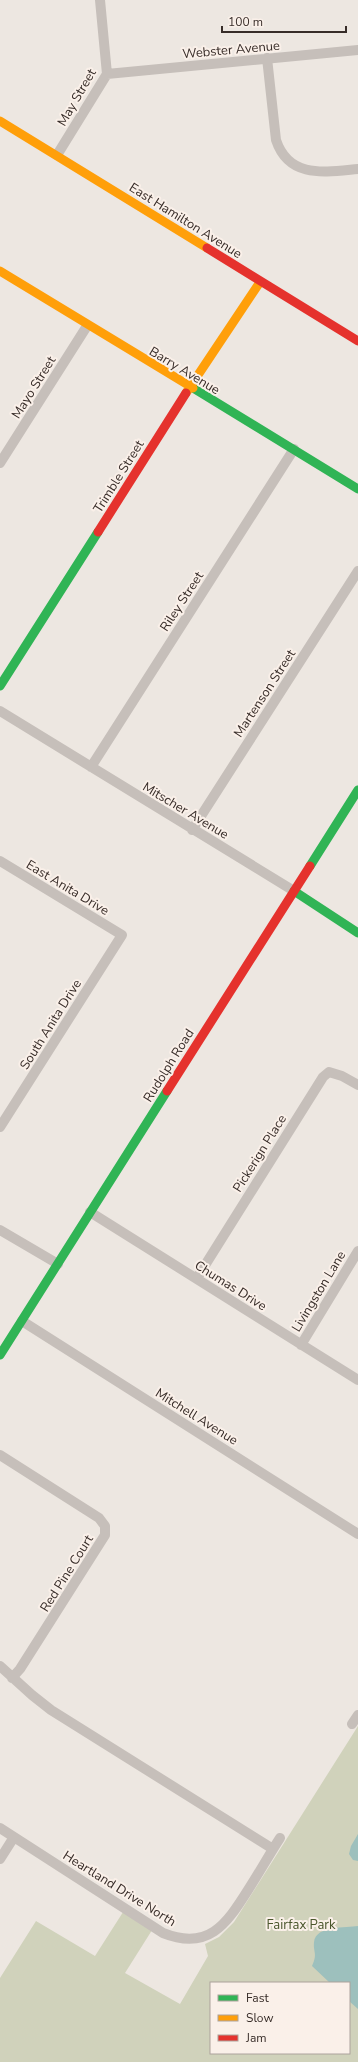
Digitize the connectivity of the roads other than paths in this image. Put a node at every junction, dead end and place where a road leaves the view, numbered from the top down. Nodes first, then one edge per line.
1 (100, 0) edge
2 (358, 50) edge
3 (267, 58) junction
4 (107, 74) junction
5 (0, 121) edge
6 (57, 155) junction
7 (358, 169) edge
8 (0, 271) edge
9 (260, 282) junction
10 (87, 326) junction
11 (358, 341) edge
12 (189, 388) junction
13 (294, 449) junction
14 (0, 463) edge
15 (358, 490) edge
16 (358, 571) edge
17 (0, 686) edge
18 (0, 711) edge
19 (91, 767) junction
20 (358, 790) edge
21 (192, 830) junction
22 (0, 860) edge
23 (294, 891) junction
24 (358, 933) edge
25 (122, 935) joint
26 (358, 1086) edge
27 (0, 1127) edge
28 (90, 1212) junction
29 (0, 1230) edge
30 (358, 1251) edge
31 (58, 1264) junction
32 (197, 1278) junction
33 (22, 1321) junction
34 (301, 1344) junction
35 (0, 1355) edge
36 (358, 1380) edge
37 (0, 1455) edge
38 (358, 1534) edge
39 (0, 1666) edge
40 (12, 1678) junction
41 (358, 1715) edge
42 (352, 1724) dead end
43 (0, 1828) edge
44 (14, 1837) junction
45 (280, 1838) dead end
46 (273, 1849) junction
47 (0, 1859) edge

1 - 4 street, May Street
2 - 3 street, Webster Avenue
3 - 4 street, Webster Avenue
3 - 7 street
4 - 6 street, May Street
5 - 6 street, East Hamilton Avenue
6 - 9 street, East Hamilton Avenue
8 - 10 street, Barry Avenue
9 - 11 street, East Hamilton Avenue
9 - 12 street, Trimble Street
10 - 12 street, Barry Avenue
10 - 14 street, Mayo Street
12 - 13 street, Barry Avenue
12 - 17 street, Trimble Street
13 - 15 street, Barry Avenue
13 - 19 street, Riley Street
16 - 21 street, Martenson Street
18 - 19 street, Mitscher Avenue
19 - 21 street, Mitscher Avenue
20 - 23 street, Rudolph Road
21 - 23 street, Mitscher Avenue
22 - 25 street, East Anita Drive
23 - 24 street, Mitscher Avenue
23 - 28 street, Rudolph Road
25 - 27 street, South Anita Drive
26 - 32 street, Pickerign Place
28 - 31 street, Rudolph Road
28 - 32 street, Chumas Drive
29 - 31 street
30 - 34 street, Livingston Lane
31 - 33 street, Rudolph Road
32 - 34 street, Chumas Drive
33 - 35 street, Rudolph Road
33 - 38 street, Mitchell Avenue
34 - 36 street, Chumas Drive
37 - 40 street, Red Pine Court
39 - 40 street
40 - 46 street
41 - 42 street
43 - 44 street, Heartland Drive North
44 - 46 street, Heartland Drive North
44 - 47 street
45 - 46 street, Heartland Drive North

